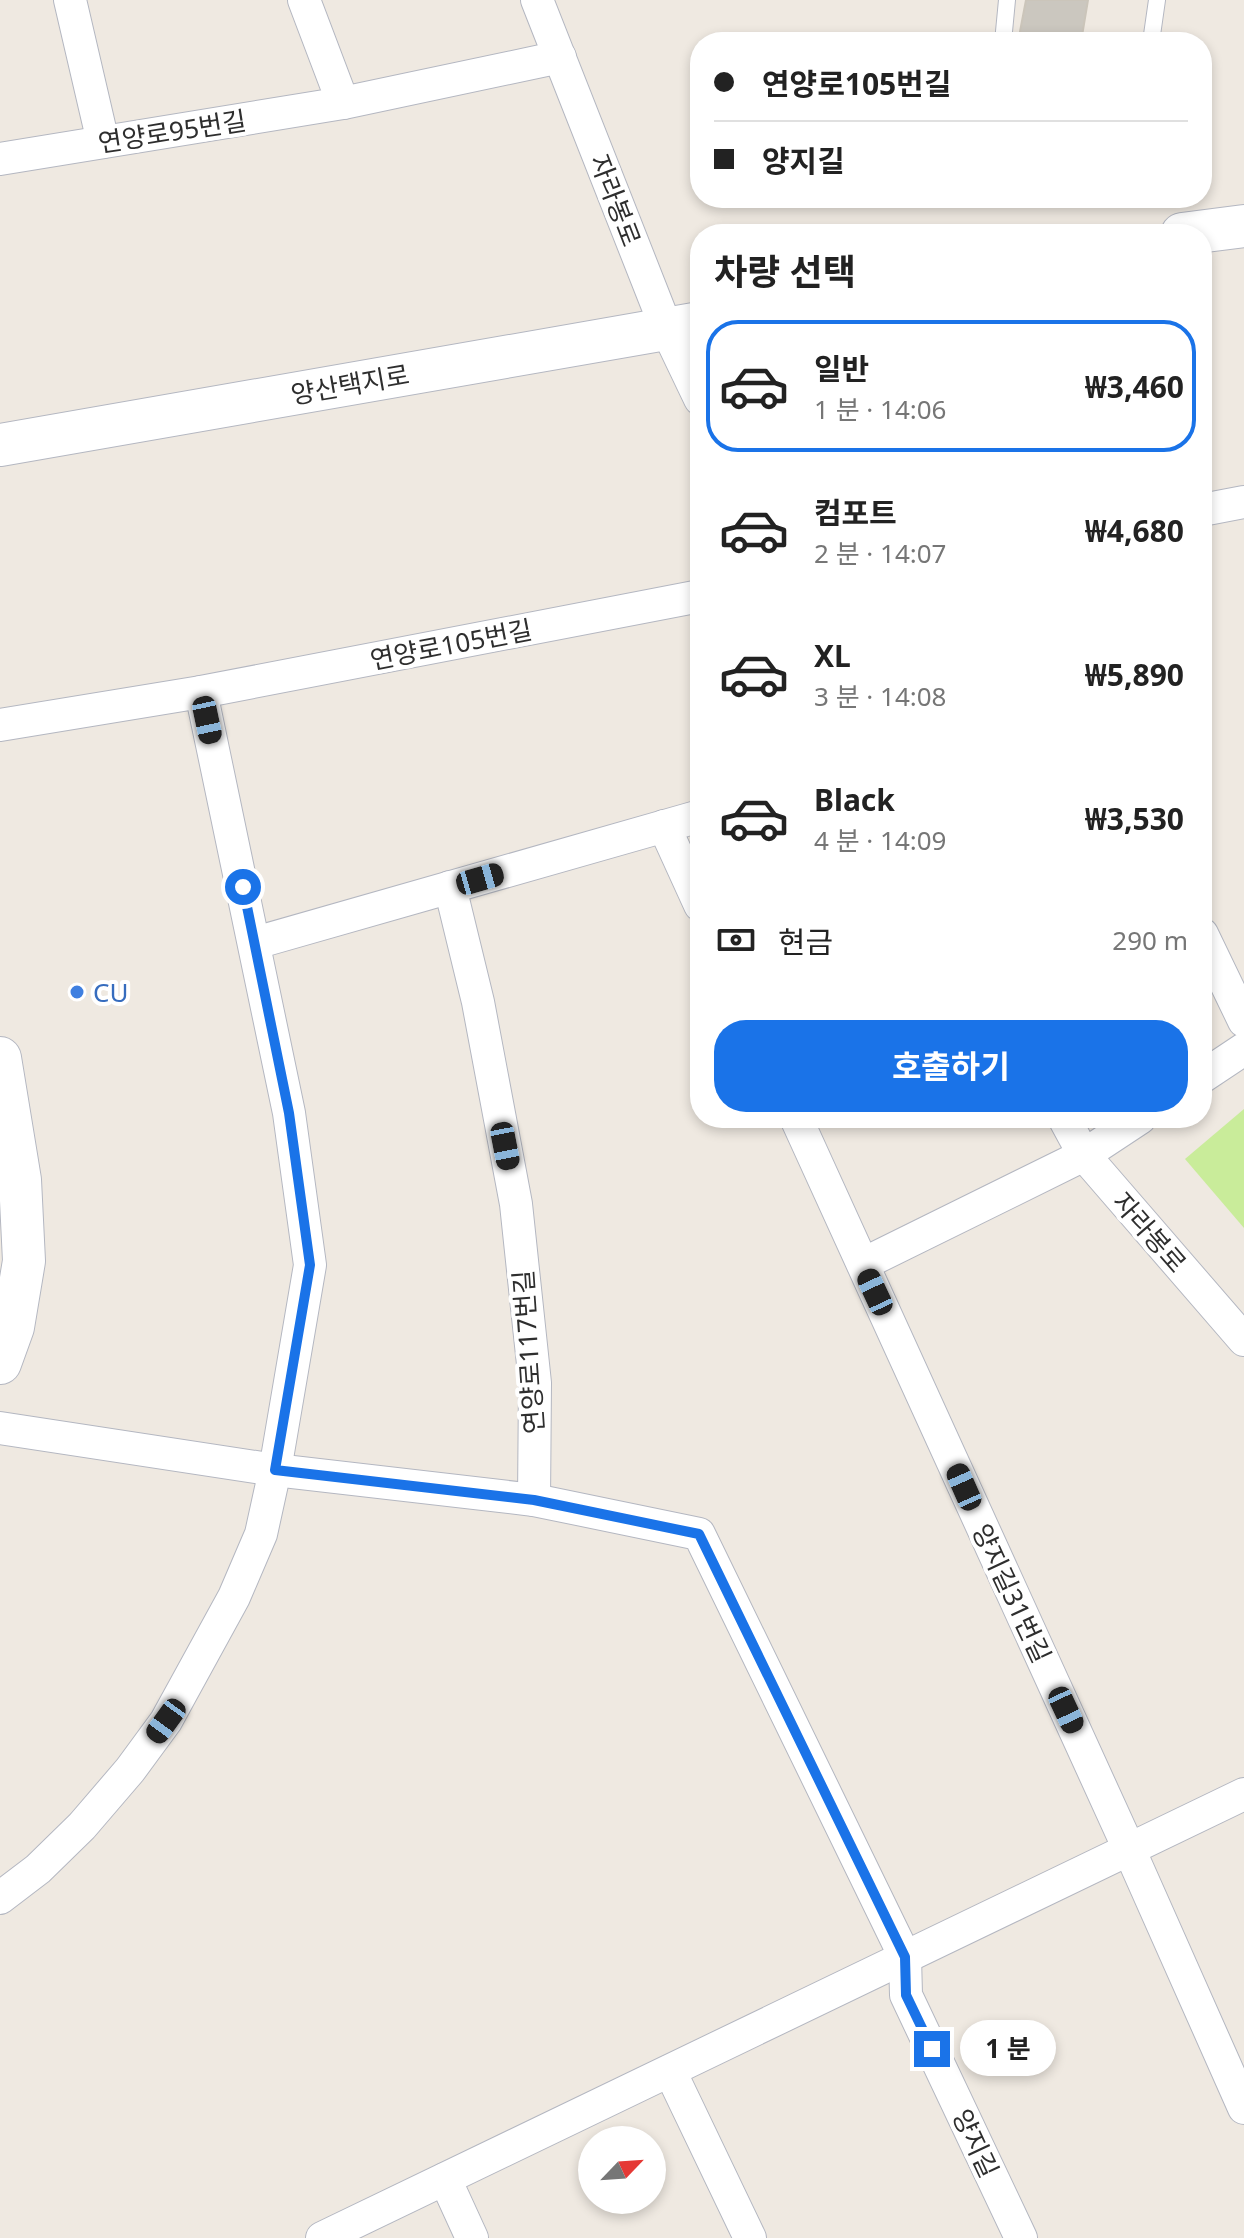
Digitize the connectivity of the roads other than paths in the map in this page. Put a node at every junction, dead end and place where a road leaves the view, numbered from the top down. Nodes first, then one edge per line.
1 (70, 0) edge
2 (304, 0) edge
3 (537, 0) edge
4 (1007, 0) edge
5 (1157, 0) edge
6 (1004, 32) edge
7 (1152, 32) edge
8 (560, 57) junction
9 (343, 103) junction
10 (103, 142) junction
11 (0, 159) edge
12 (1244, 226) edge
13 (1212, 230) edge
14 (684, 326) edge
15 (690, 353) edge
16 (0, 445) edge
17 (1244, 502) edge
18 (1212, 508) edge
19 (690, 598) edge
20 (201, 692) junction
21 (0, 725) edge
22 (690, 819) edge
23 (664, 826) junction
24 (690, 883) edge
25 (450, 887) junction
26 (255, 943) junction
27 (1212, 955) edge
28 (1244, 1021) edge
29 (1244, 1049) edge
30 (0, 1058) edge
31 (1212, 1070) edge
32 (801, 1128) edge
33 (1069, 1128) edge
34 (1125, 1128) edge
35 (1084, 1155) junction
36 (863, 1264) junction
37 (1244, 1340) edge
38 (0, 1363) edge
39 (0, 1428) edge
40 (275, 1470) junction
41 (534, 1500) junction
42 (1244, 1794) edge
43 (1129, 1849) junction
44 (0, 1898) edge
45 (905, 1957) junction
46 (670, 2071) junction
47 (1244, 2108) edge
48 (445, 2179) junction
49 (322, 2238) edge
50 (472, 2238) edge
51 (750, 2238) edge
52 (1021, 2238) edge

1 - 10 street
2 - 9 street
3 - 8 street, 자라봉로
4 - 6 lane
5 - 7 lane
8 - 9 street, 연양로95번길
8 - 14 street, 자라봉로
9 - 10 street, 연양로95번길
10 - 11 street, 연양로95번길
12 - 13 street
14 - 15 street, 자라봉로
14 - 16 street, 양산택지로
17 - 18 street
19 - 20 street, 연양로105번길
20 - 21 street, 연양로105번길
20 - 26 street
22 - 23 street
23 - 24 street
23 - 25 street
25 - 26 street
25 - 41 street, 연양로117번길
26 - 40 street
27 - 28 street
29 - 31 street
30 - 38 street
32 - 36 street, 양지길31번길
33 - 35 street, 자라봉로
34 - 35 street
35 - 36 street
35 - 37 street, 자라봉로
36 - 43 street, 양지길31번길
39 - 40 street
40 - 41 street
40 - 44 street
41 - 45 street, 양지길
42 - 43 street
43 - 45 street
43 - 47 street
45 - 46 street
45 - 52 street, 양지길
46 - 48 street
46 - 51 street
48 - 49 street
48 - 50 street

